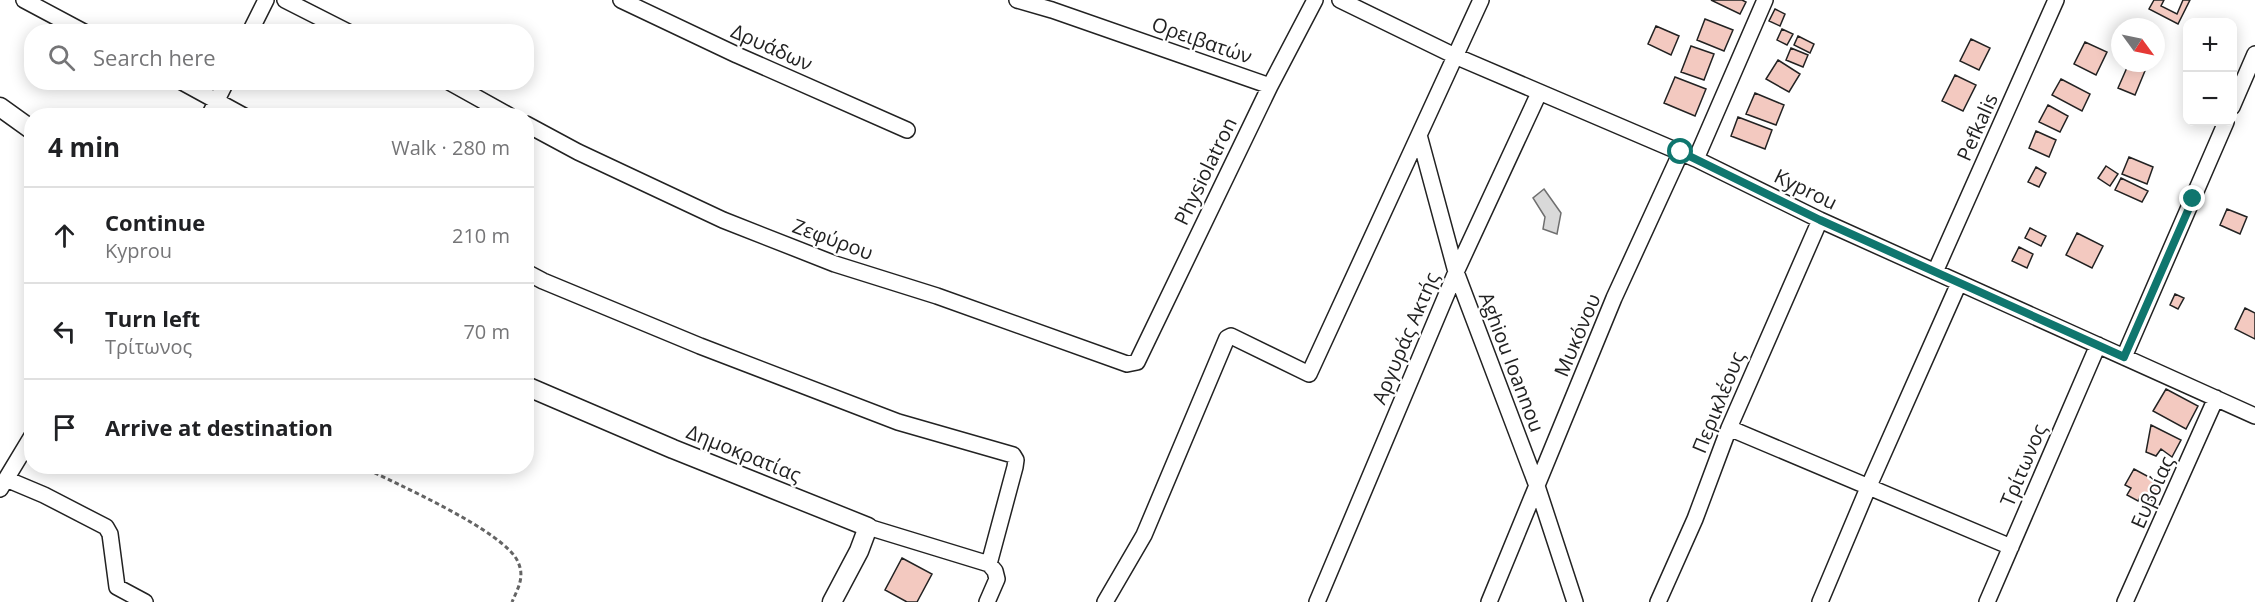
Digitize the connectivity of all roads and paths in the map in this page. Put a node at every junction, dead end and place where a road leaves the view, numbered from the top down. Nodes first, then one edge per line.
1 (24, 0) edge
2 (266, 0) edge
3 (285, 0) edge
4 (621, 0) edge
5 (1017, 0) edge
6 (1315, 0) edge
7 (1340, 0) edge
8 (1481, 0) edge
9 (1765, 0) edge
10 (2056, 0) edge
11 (69, 24) edge
12 (254, 24) edge
13 (332, 24) edge
14 (2255, 54) edge
15 (1455, 56) junction
16 (1270, 86) junction
17 (197, 90) edge
18 (222, 90) edge
19 (463, 90) edge
20 (1539, 93) junction
21 (2237, 95) edge
22 (217, 101) junction
23 (0, 107) edge
24 (213, 108) edge
25 (230, 108) edge
26 (496, 108) edge
27 (24, 124) edge
28 (2224, 126) edge
29 (534, 128) edge
30 (907, 129) dead end
31 (1419, 135) junction
32 (1681, 152) junction
33 (1696, 159) junction
34 (1820, 220) junction
35 (1456, 272) junction
36 (1935, 272) junction
37 (534, 276) edge
38 (1959, 283) junction
39 (2098, 345) junction
40 (2124, 357) junction
41 (1137, 362) joint
42 (534, 389) edge
43 (2216, 399) junction
44 (2255, 416) edge
45 (1729, 428) junction
46 (24, 449) edge
47 (377, 474) edge
48 (3, 484) edge
49 (1537, 486) junction
50 (1868, 488) junction
51 (868, 527) junction
52 (2011, 548) junction
53 (989, 564) junction
54 (145, 602) edge
55 (512, 602) edge
56 (832, 602) edge
57 (987, 602) edge
58 (1105, 602) edge
59 (1317, 602) edge
60 (1489, 602) edge
61 (1575, 602) edge
62 (1658, 602) edge
63 (1820, 602) edge
64 (1987, 602) edge
65 (2125, 602) edge

1 - 11 street
2 - 12 street
3 - 13 street
4 - 30 street, Δρυάδων
5 - 16 street, Ορειβατών
6 - 16 street, Physiolatron
7 - 15 street, Kyprou
8 - 15 street
9 - 33 street
10 - 36 street, Pefkalis
14 - 21 street
15 - 20 street, Kyprou
15 - 31 street
16 - 41 street, Physiolatron
17 - 22 street
18 - 22 street
19 - 26 street
20 - 32 street, Kyprou
20 - 35 street, Αργυράς Ακτής
22 - 24 street
22 - 25 street
23 - 27 street
28 - 40 street
29 - 41 street, Ζεφύρου
31 - 35 street, Aghiou Ioannou
31 - 58 street
32 - 33 street, Kyprou
32 - 49 street, Μυκόνου
33 - 34 street, Kyprou
34 - 36 street, Kyprou
34 - 45 street, Περικλέους
35 - 49 street, Aghiou Ioannou
35 - 59 street, Αργυράς Ακτής
36 - 38 street, Kyprou
37 - 53 street
38 - 39 street, Kyprou
38 - 50 street
39 - 40 street, Kyprou
39 - 52 street, Τρίτωνος
40 - 43 street, Kyprou
42 - 51 street, Δημοκρατίας
43 - 44 street, Kyprou
43 - 65 street, Ευβοίας
45 - 50 street
45 - 62 street, Περικλέους
46 - 48 street
47 - 55 path
48 - 54 street
49 - 60 street, Μυκόνου
49 - 61 street, Aghiou Ioannou
50 - 52 street
50 - 63 street
51 - 53 street
51 - 56 street
52 - 64 street, Τρίτωνος
53 - 57 street

